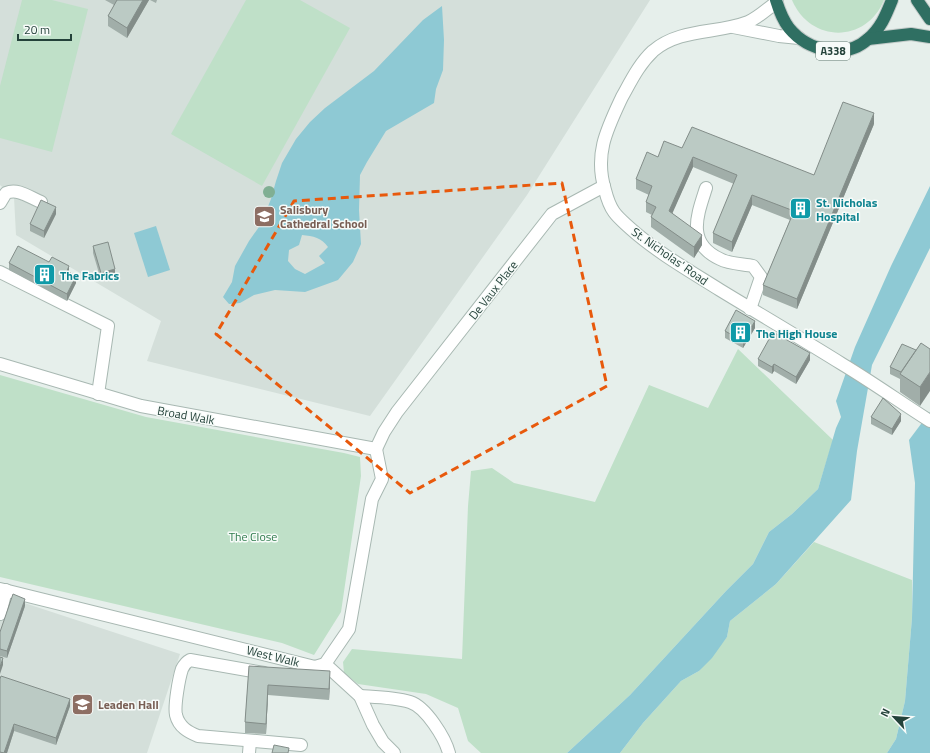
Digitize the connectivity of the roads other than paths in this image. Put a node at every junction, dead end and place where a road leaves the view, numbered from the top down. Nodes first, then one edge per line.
1 (892, 0) edge
2 (917, 0) edge
3 (777, 1) edge
4 (930, 19) edge
5 (730, 27) junction
6 (930, 36) edge
7 (799, 38) junction
8 (868, 39) junction
9 (604, 186) junction
10 (706, 188) dead end
11 (41, 202) edge
12 (0, 203) edge
13 (0, 272) edge
14 (750, 309) junction
15 (0, 364) edge
16 (98, 394) junction
17 (930, 420) edge
18 (376, 449) junction
19 (3, 590) edge
20 (0, 614) edge
21 (320, 666) junction
22 (273, 674) edge
23 (296, 674) edge
24 (360, 696) junction
25 (250, 741) junction
26 (301, 746) dead end
27 (249, 753) edge
28 (394, 753) edge
29 (449, 753) edge

1 - 8 highway, A338
2 - 4 highway
3 - 5 street, St. Nicholas' Road
3 - 7 highway, A338
5 - 7 street, St. Nicholas' Road
5 - 9 street, St. Nicholas' Road
6 - 8 highway, A338
7 - 8 highway, A338
9 - 14 street, St. Nicholas' Road
9 - 18 street, De Vaux Place
10 - 14 street
11 - 12 street
13 - 16 street
14 - 17 street, St. Nicholas' Road
15 - 16 street, Broad Walk
16 - 18 street, Broad Walk
18 - 21 street
19 - 20 street
19 - 21 street, West Walk
21 - 23 street
21 - 24 street
22 - 25 street
24 - 28 street
24 - 29 street
25 - 26 street
25 - 27 street

